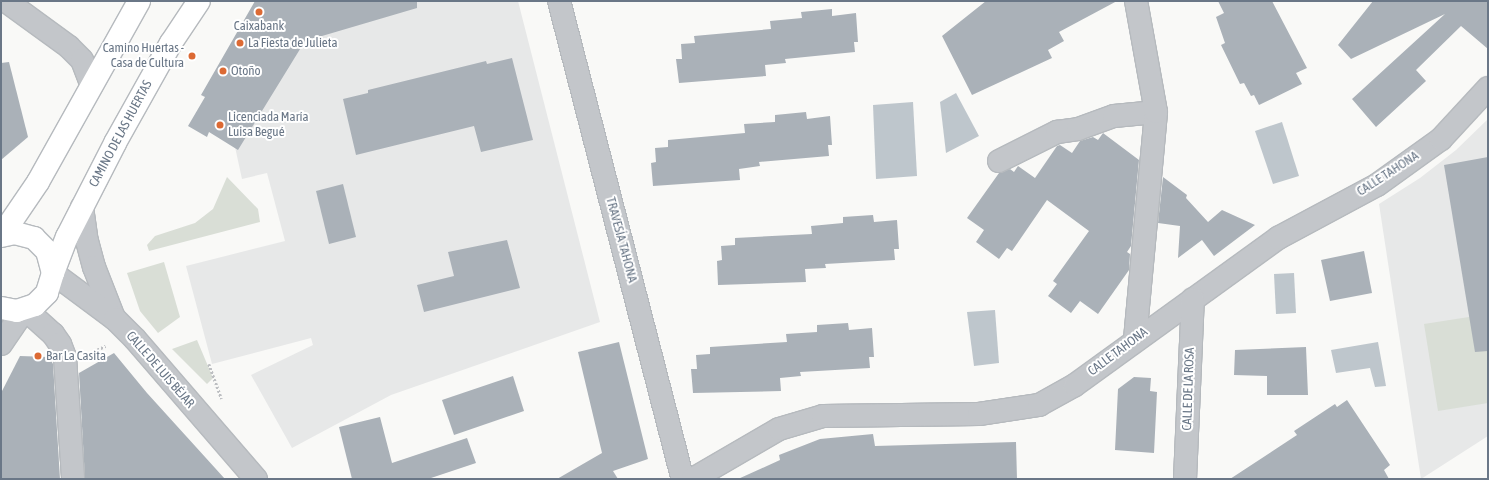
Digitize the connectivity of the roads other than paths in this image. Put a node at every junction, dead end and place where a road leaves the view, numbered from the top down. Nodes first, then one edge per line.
1 (6, 1) edge
2 (139, 1) edge
3 (199, 1) edge
4 (558, 1) edge
5 (1136, 1) edge
6 (91, 84) junction
7 (1488, 88) edge
8 (1156, 112) junction
9 (999, 161) dead end
10 (82, 207) junction
11 (1, 235) edge
12 (53, 273) junction
13 (1193, 299) junction
14 (1, 308) edge
15 (25, 309) junction
16 (115, 319) junction
17 (1135, 339) junction
18 (1, 344) edge
19 (73, 479) edge
20 (256, 479) edge
21 (682, 479) edge
22 (693, 479) edge
23 (1185, 479) edge

1 - 6 street
2 - 6 main road
3 - 10 main road, CAMINO DE LAS HUERTAS
4 - 21 street, TRAVESÍA TAHONA
5 - 8 street
6 - 11 main road
7 - 13 street, CALLE TAHONA
8 - 9 street
8 - 17 street
10 - 12 main road, CAMINO DE LAS HUERTAS
10 - 16 street
11 - 12 main road
12 - 15 main road, CAMINO DE LAS HUERTAS
12 - 16 street, CALLE DE LUIS BÉJAR
13 - 17 street, CALLE TAHONA
13 - 23 street, CALLE DE LA ROSA
14 - 15 main road
15 - 18 street
15 - 19 street
16 - 20 street, CALLE DE LUIS BÉJAR
17 - 22 street, CALLE TAHONA

